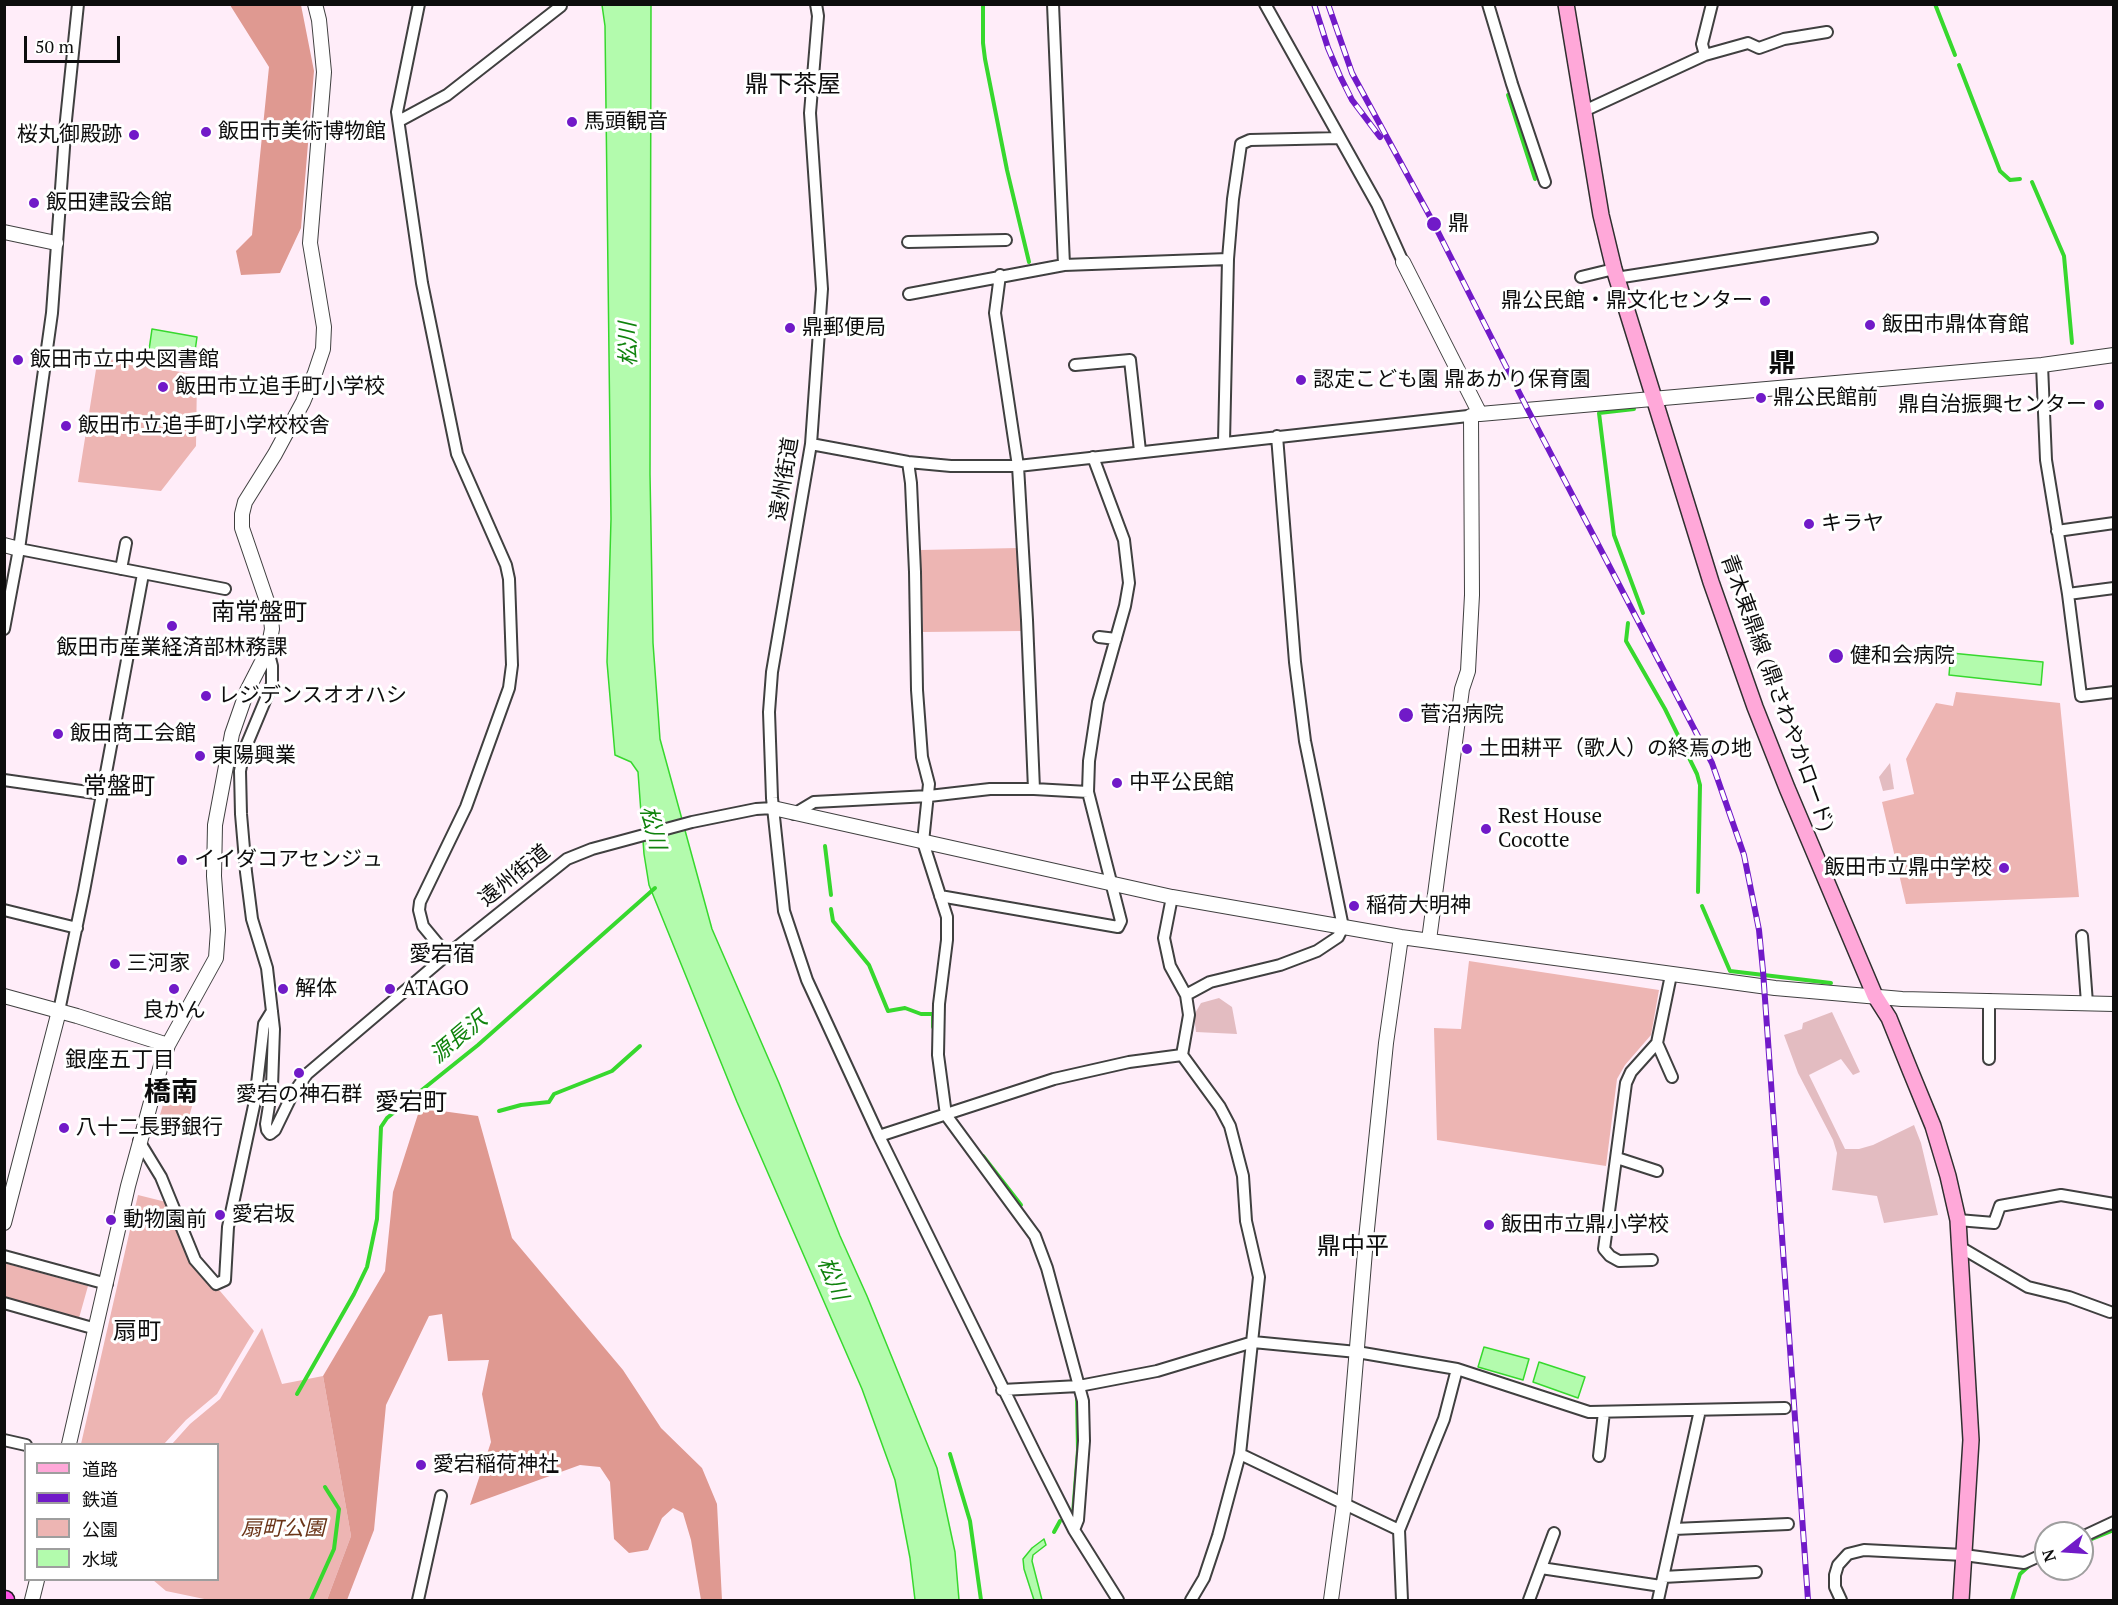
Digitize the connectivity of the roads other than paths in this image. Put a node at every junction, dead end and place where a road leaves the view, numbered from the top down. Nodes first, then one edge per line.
1 (78, 4) edge
2 (315, 4) edge
3 (419, 4) edge
4 (561, 4) edge
5 (816, 4) edge
6 (1053, 4) edge
7 (1265, 4) edge
8 (1488, 4) edge
9 (1566, 4) edge
10 (1712, 4) edge
11 (1827, 32) dead end
12 (1705, 55) junction
13 (1584, 111) junction
14 (399, 121) junction
15 (1340, 138) junction
16 (1545, 182) dead end
17 (4, 232) edge
18 (1872, 238) dead end
19 (1006, 240) dead end
20 (908, 242) dead end
21 (56, 243) junction
22 (1228, 259) junction
23 (1403, 262) joint
24 (1064, 265) junction
25 (1615, 273) junction
26 (1000, 275) junction
27 (1581, 277) dead end
28 (909, 294) dead end
29 (2114, 355) edge
30 (1075, 365) dead end
31 (2042, 365) junction
32 (1655, 399) junction
33 (1476, 415) junction
34 (1277, 436) junction
35 (1224, 442) junction
36 (811, 444) junction
37 (1140, 452) junction
38 (1093, 457) junction
39 (908, 462) junction
40 (1018, 466) junction
41 (2114, 523) edge
42 (2057, 531) junction
43 (126, 543) dead end
44 (4, 545) edge
45 (19, 549) junction
46 (120, 569) junction
47 (143, 574) junction
48 (2114, 588) edge
49 (225, 590) dead end
50 (2068, 594) junction
51 (4, 629) edge
52 (1099, 637) dead end
53 (1116, 639) junction
54 (268, 650) junction
55 (2114, 692) edge
56 (4, 780) edge
57 (1034, 789) junction
58 (1088, 792) junction
59 (102, 794) junction
60 (929, 796) junction
61 (773, 808) junction
62 (794, 814) junction
63 (923, 842) junction
64 (1113, 885) junction
65 (940, 896) junction
66 (1172, 897) junction
67 (4, 910) edge
68 (77, 927) junction
69 (1343, 927) junction
70 (2082, 936) dead end
71 (1401, 937) junction
72 (1429, 940) junction
73 (447, 955) junction
74 (1671, 975) junction
75 (1186, 995) junction
76 (4, 996) edge
77 (1875, 996) junction
78 (1989, 1000) junction
79 (2087, 1004) junction
80 (2114, 1004) edge
81 (58, 1011) junction
82 (272, 1011) junction
83 (1658, 1043) junction
84 (168, 1045) junction
85 (1182, 1055) junction
86 (1989, 1059) dead end
87 (1672, 1077) dead end
88 (946, 1115) junction
89 (879, 1136) junction
90 (139, 1141) junction
91 (1617, 1158) junction
92 (1657, 1171) dead end
93 (2114, 1204) edge
94 (1958, 1220) junction
95 (4, 1223) edge
96 (1960, 1248) junction
97 (4, 1256) edge
98 (1652, 1260) dead end
99 (107, 1284) junction
100 (4, 1304) edge
101 (2110, 1312) dead end
102 (96, 1329) junction
103 (1253, 1342) junction
104 (1357, 1352) junction
105 (1457, 1369) junction
106 (1079, 1386) junction
107 (1002, 1390) junction
108 (1785, 1408) dead end
109 (1700, 1410) junction
110 (1604, 1412) junction
111 (4, 1440) edge
112 (69, 1443) edge
113 (24, 1445) edge
114 (1240, 1454) junction
115 (1599, 1456) dead end
116 (441, 1496) dead end
117 (1344, 1504) junction
118 (2114, 1522) edge
119 (1788, 1524) dead end
120 (1674, 1529) junction
121 (1074, 1530) junction
122 (1399, 1530) junction
123 (2094, 1531) edge
124 (1554, 1533) dead end
125 (1964, 1555) junction
126 (2034, 1558) edge
127 (1541, 1568) junction
128 (1756, 1572) dead end
129 (37, 1581) edge
130 (1662, 1581) junction
131 (32, 1600) edge
132 (418, 1600) edge
133 (1118, 1600) edge
134 (1191, 1600) edge
135 (1332, 1600) edge
136 (1402, 1600) edge
137 (1529, 1600) edge
138 (1658, 1600) edge
139 (1841, 1600) edge
140 (1961, 1600) edge

1 - 21 street
2 - 54 street
3 - 14 street
4 - 14 street
5 - 36 street, 遠州街道
6 - 24 street
7 - 15 street
8 - 16 street
9 - 13 main road, 青木東鼎線 (鼎さわやかロード)
10 - 12 street
11 - 12 street
12 - 13 street
13 - 25 main road, 青木東鼎線 (鼎さわやかロード)
14 - 73 street
15 - 22 street
15 - 23 street
17 - 21 street
18 - 25 street
19 - 20 street
21 - 45 street
22 - 24 street
22 - 35 street
23 - 33 street
24 - 26 street
25 - 27 street
25 - 32 main road, 青木東鼎線 (鼎さわやかロード)
26 - 28 street
26 - 40 street
29 - 31 street
30 - 37 street
31 - 32 street
31 - 42 street
32 - 33 street
32 - 77 main road, 青木東鼎線 (鼎さわやかロード)
33 - 34 street
33 - 72 street
34 - 35 street
34 - 69 street
35 - 37 street
36 - 39 street
36 - 61 street, 遠州街道
37 - 38 street
38 - 40 street
38 - 53 street
39 - 40 street
39 - 60 street
40 - 57 street
41 - 42 street
42 - 50 street
43 - 46 street
44 - 45 street
45 - 46 street
45 - 51 street
46 - 47 street
47 - 49 street
47 - 59 street
48 - 50 street
50 - 55 street
52 - 53 street
53 - 58 street
54 - 82 street
54 - 84 street
56 - 59 street
57 - 58 street
57 - 60 street
58 - 64 street
59 - 68 street
60 - 62 street
60 - 63 street
61 - 62 street
61 - 73 street, 遠州街道
61 - 89 street
62 - 63 street
63 - 64 street
63 - 65 street
64 - 65 street
64 - 66 street
65 - 88 street
66 - 69 street
66 - 75 street
67 - 68 street
68 - 81 street
69 - 71 street
69 - 75 street
70 - 79 street
71 - 72 street
71 - 104 street
72 - 74 street
73 - 82 street, 遠州街道
74 - 77 street
74 - 83 street
75 - 85 street
76 - 81 street
77 - 78 street
77 - 94 main road, 青木東鼎線 (鼎さわやかロード)
78 - 79 street
78 - 86 street
79 - 80 street
81 - 84 street
81 - 95 street
82 - 90 street
83 - 87 street
83 - 91 street
84 - 90 street
85 - 88 street
85 - 103 street
88 - 89 street
88 - 106 street
89 - 107 street
90 - 99 street
91 - 92 street
91 - 98 street
93 - 94 street
94 - 96 main road, 青木東鼎線 (鼎さわやかロード)
96 - 101 street
96 - 125 main road, 青木東鼎線 (鼎さわやかロード)
97 - 99 street
99 - 102 street
100 - 102 street
102 - 112 street
103 - 104 street
103 - 106 street
103 - 114 street
104 - 105 street
104 - 117 street
105 - 110 street
105 - 122 street
106 - 107 street
106 - 121 street
107 - 121 street
108 - 109 street
109 - 110 street
109 - 120 street
110 - 115 street
111 - 113 street
114 - 117 street
114 - 134 street
116 - 132 street
117 - 122 street
117 - 135 street
118 - 123 street
119 - 120 street
120 - 130 street
121 - 133 street
122 - 136 street
124 - 127 street
125 - 126 street
125 - 139 street
125 - 140 main road, 青木東鼎線 (鼎さわやかロード)
127 - 130 street
127 - 137 street
128 - 130 street
129 - 131 street
130 - 138 street

